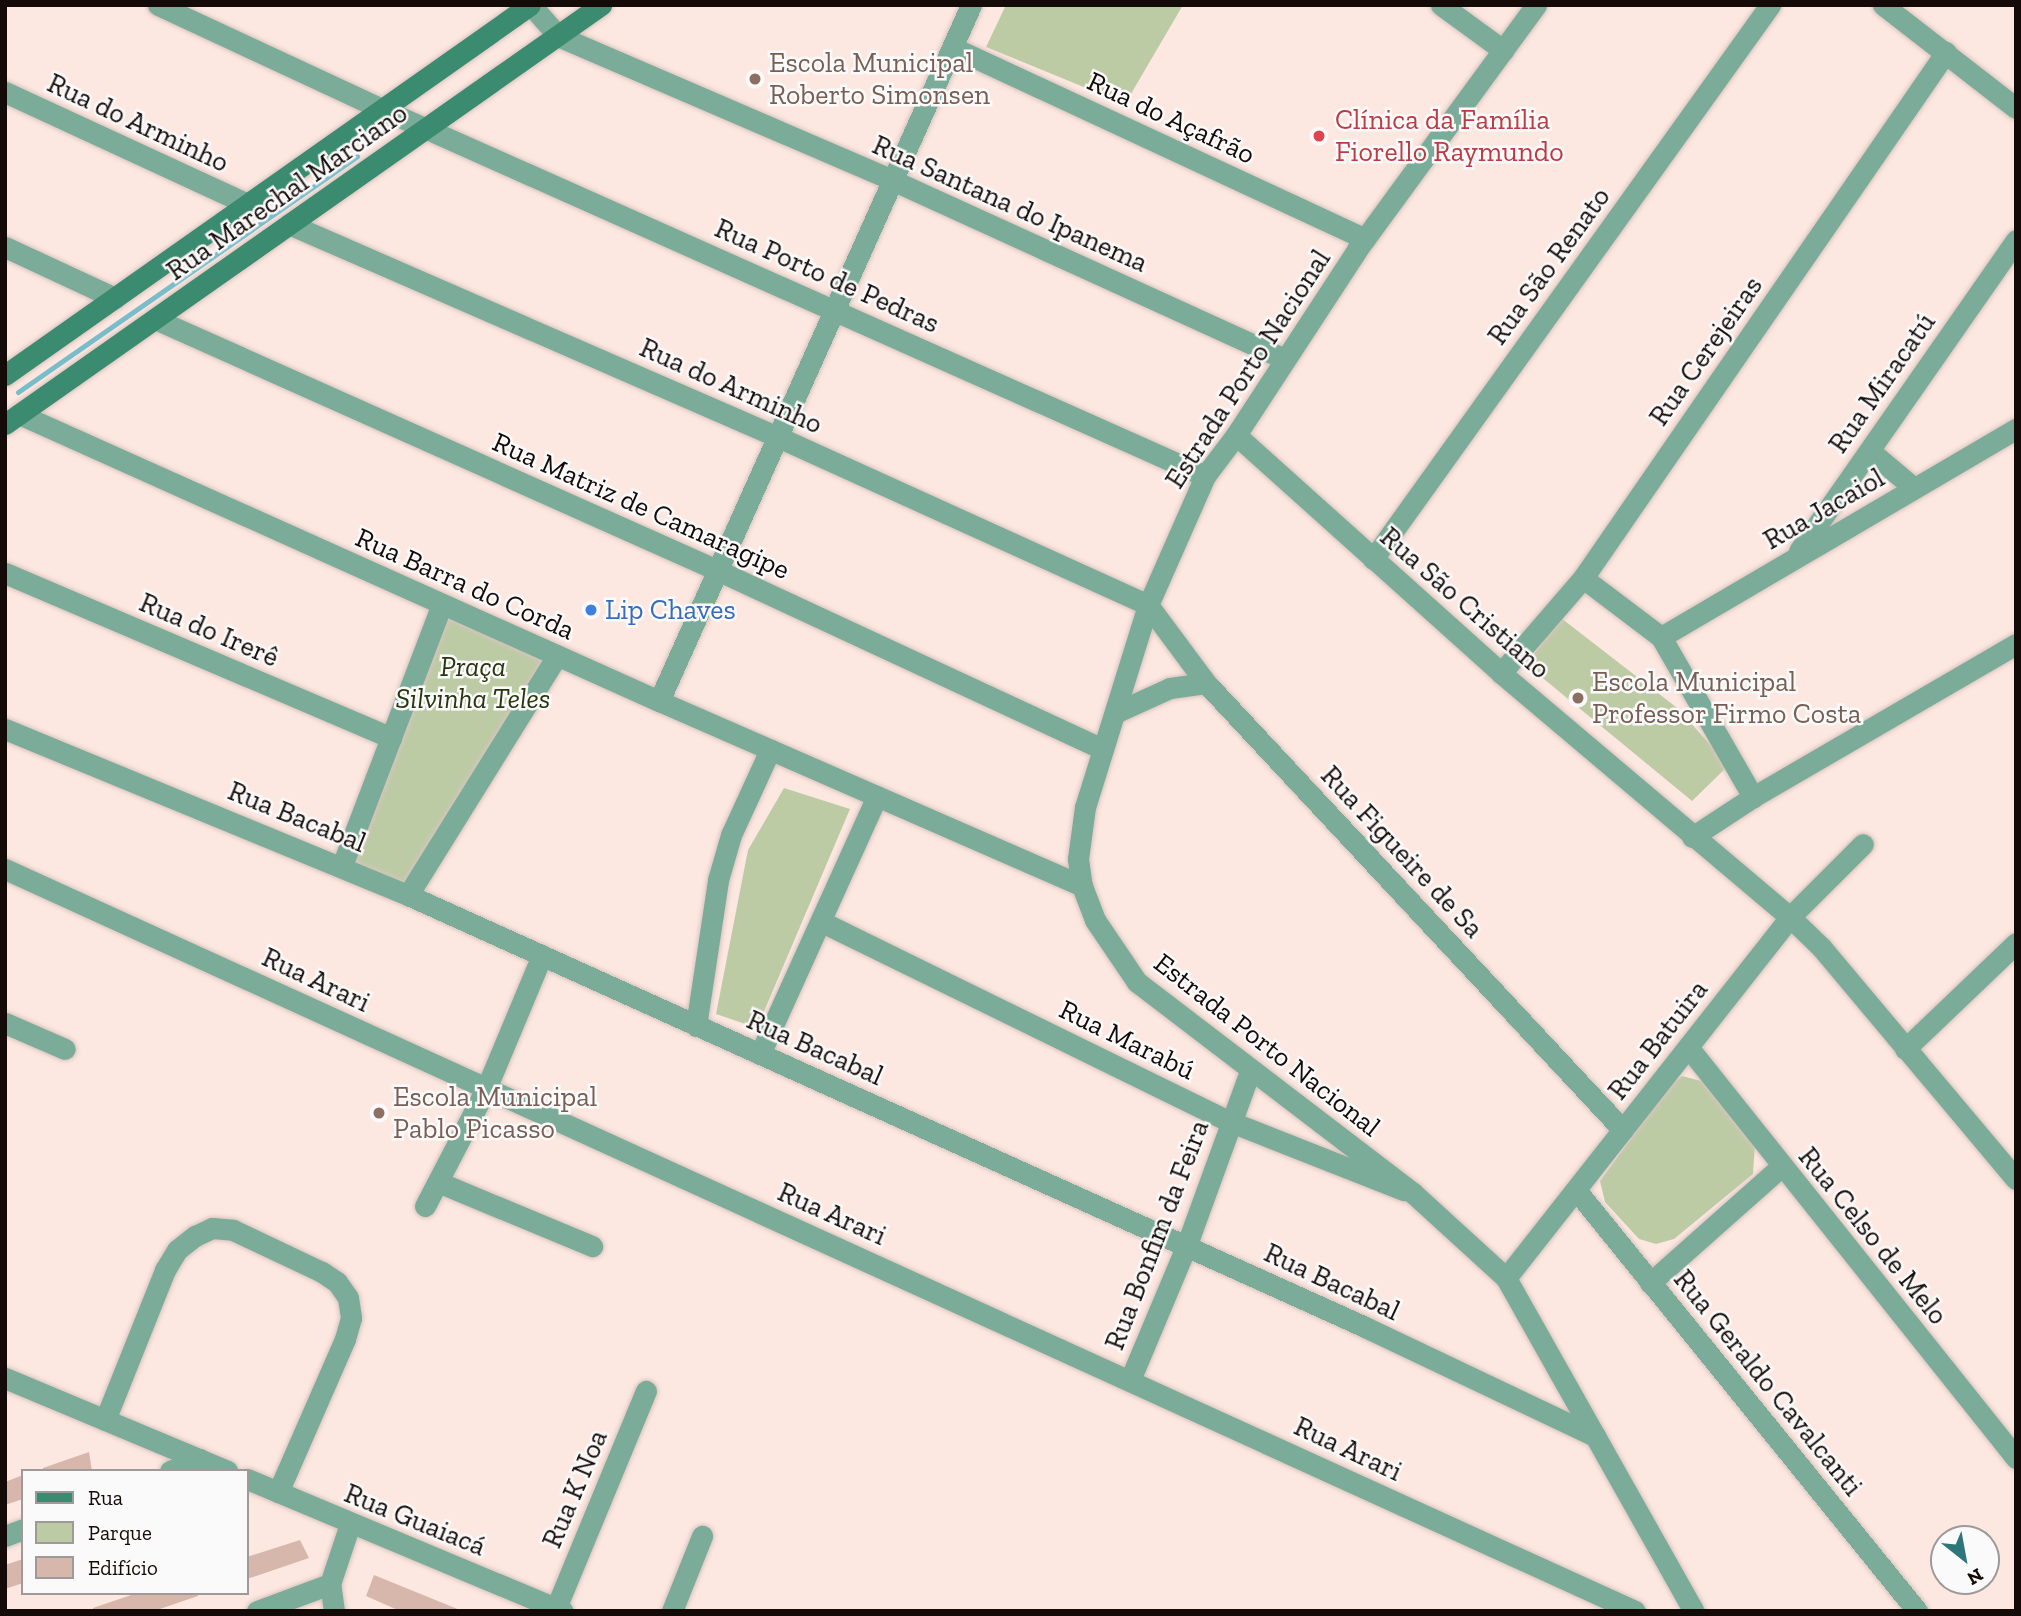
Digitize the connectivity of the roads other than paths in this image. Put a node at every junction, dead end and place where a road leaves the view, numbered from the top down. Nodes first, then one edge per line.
1 (158, 5) edge
2 (531, 5) edge
3 (971, 5) edge
4 (1441, 5) edge
5 (1536, 5) edge
6 (1770, 5) edge
7 (1883, 5) edge
8 (598, 6) edge
9 (558, 36) junction
10 (954, 48) junction
11 (1503, 50) junction
12 (1946, 52) junction
13 (5, 92) edge
14 (2016, 108) edge
15 (382, 109) junction
16 (427, 128) junction
17 (892, 180) junction
18 (247, 204) junction
19 (289, 224) junction
20 (1366, 239) junction
21 (2016, 240) edge
22 (5, 247) edge
23 (115, 298) junction
24 (833, 309) junction
25 (155, 318) junction
26 (1284, 359) junction
27 (5, 375) edge
28 (12, 419) edge
29 (2016, 429) edge
30 (1236, 435) junction
31 (778, 437) junction
32 (1870, 451) junction
33 (1205, 476) junction
34 (1914, 488) junction
35 (1794, 558) junction
36 (1373, 559) junction
37 (717, 570) junction
38 (5, 573) edge
39 (1583, 578) junction
40 (442, 604) junction
41 (1148, 605) junction
42 (1661, 637) junction
43 (2016, 644) edge
44 (557, 656) junction
45 (1501, 673) junction
46 (1206, 683) junction
47 (659, 701) junction
48 (1117, 712) junction
49 (5, 729) edge
50 (391, 738) junction
51 (1103, 749) junction
52 (770, 750) junction
53 (877, 796) junction
54 (1753, 797) junction
55 (1692, 837) junction
56 (1863, 844) dead end
57 (342, 866) junction
58 (5, 869) edge
59 (1082, 886) junction
60 (408, 895) junction
61 (1790, 917) junction
62 (822, 922) junction
63 (2016, 943) edge
64 (542, 955) junction
65 (5, 1023) edge
66 (696, 1026) junction
67 (1688, 1047) junction
68 (65, 1049) dead end
69 (1905, 1049) junction
70 (760, 1054) junction
71 (1250, 1071) junction
72 (486, 1088) junction
73 (1231, 1122) junction
74 (1623, 1130) junction
75 (1782, 1166) junction
76 (2015, 1175) edge
77 (438, 1182) junction
78 (1576, 1190) junction
79 (1413, 1193) junction
80 (425, 1206) dead end
81 (593, 1246) dead end
82 (1186, 1247) junction
83 (1506, 1278) junction
84 (1650, 1283) junction
85 (5, 1378) edge
86 (1130, 1380) junction
87 (646, 1391) dead end
88 (105, 1420) junction
89 (1595, 1436) junction
90 (2016, 1458) edge
91 (200, 1459) junction
92 (175, 1469) edge
93 (223, 1469) edge
94 (248, 1479) edge
95 (278, 1492) junction
96 (350, 1524) junction
97 (702, 1536) dead end
98 (330, 1584) junction
99 (559, 1609) edge
100 (257, 1611) edge
101 (334, 1611) edge
102 (672, 1611) edge
103 (1635, 1611) edge
104 (1694, 1611) edge
105 (1917, 1611) edge

1 - 15 street, Rua Porto de Pedras
2 - 9 street
2 - 15 main road, Rua Marechal Marciano
3 - 10 street
4 - 11 street
5 - 11 street, Estrada Porto Nacional
6 - 36 street, Rua São Renato
7 - 12 street
8 - 9 main road, Rua Marechal Marciano
9 - 16 main road, Rua Marechal Marciano
9 - 17 street, Rua Santana do Ipanema
10 - 17 street
10 - 20 street, Rua do Açafrão
11 - 20 street, Estrada Porto Nacional
12 - 14 street
12 - 39 street, Rua Cerejeiras
13 - 18 street, Rua do Arminho
15 - 16 street, Rua Porto de Pedras
15 - 18 main road, Rua Marechal Marciano
16 - 19 main road, Rua Marechal Marciano
16 - 24 street, Rua Porto de Pedras
17 - 24 street
17 - 26 street, Rua Santana do Ipanema
18 - 23 main road, Rua Marechal Marciano
19 - 25 main road, Rua Marechal Marciano
19 - 31 street, Rua do Arminho
20 - 26 street, Estrada Porto Nacional
21 - 32 street, Rua Miracatú
22 - 23 street
23 - 27 main road, Rua Marechal Marciano
24 - 31 street
24 - 33 street, Rua Porto de Pedras
25 - 28 main road, Rua Marechal Marciano
25 - 37 street, Rua Matriz de Camaragipe
26 - 30 street, Estrada Porto Nacional
28 - 40 street, Rua Barra do Corda
29 - 34 street, Rua Jacaiol
30 - 33 street, Estrada Porto Nacional
30 - 36 street, Rua São Cristiano
31 - 37 street
31 - 41 street, Rua do Arminho
32 - 34 street
32 - 35 street, Rua Miracatú
33 - 41 street, Estrada Porto Nacional
34 - 35 street, Rua Jacaiol
35 - 42 street, Rua Jacaiol
36 - 45 street, Rua São Cristiano
37 - 47 street
37 - 51 street, Rua Matriz de Camaragipe
38 - 50 street, Rua do Irerê
39 - 42 street
39 - 45 street, Rua Cerejeiras
40 - 44 street, Rua Barra do Corda
40 - 50 street
41 - 46 street, Rua Figueire de Sa
41 - 48 street, Estrada Porto Nacional
42 - 54 street
43 - 54 street
44 - 47 street, Rua Barra do Corda
44 - 60 street
45 - 55 street, Rua São Cristiano
46 - 48 street
46 - 74 street, Rua Figueire de Sa
47 - 52 street, Rua Barra do Corda
48 - 51 street, Estrada Porto Nacional
49 - 57 street, Rua Bacabal
50 - 57 street
51 - 59 street, Estrada Porto Nacional
52 - 53 street, Rua Barra do Corda
52 - 66 street
53 - 59 street, Rua Barra do Corda
53 - 62 street
54 - 55 street
55 - 61 street, Rua São Cristiano
56 - 61 street, Rua Batuira
57 - 60 street, Rua Bacabal
58 - 72 street, Rua Arari
59 - 71 street, Estrada Porto Nacional
60 - 64 street, Rua Bacabal
61 - 67 street, Rua Batuira
61 - 69 street, Rua São Cristiano
62 - 70 street
62 - 73 street, Rua Marabú
63 - 69 street
64 - 66 street, Rua Bacabal
64 - 72 street
65 - 68 street
66 - 70 street, Rua Bacabal
67 - 74 street, Rua Batuira
67 - 75 street, Rua Celso de Melo
69 - 76 street, Rua São Cristiano
70 - 82 street, Rua Bacabal
71 - 73 street, Rua Bonfim da Feira
71 - 79 street, Estrada Porto Nacional
72 - 77 street
72 - 86 street, Rua Arari
73 - 79 street, Rua Marabú
73 - 82 street, Rua Bonfim da Feira
74 - 78 street, Rua Batuira
75 - 84 street
75 - 90 street, Rua Celso de Melo
77 - 80 street
77 - 81 street
78 - 83 street, Rua Batuira
78 - 84 street, Rua Geraldo Cavalcanti
79 - 83 street, Estrada Porto Nacional
82 - 86 street, Rua Bonfim da Feira
82 - 89 street, Rua Bacabal
83 - 89 street, Estrada Porto Nacional
84 - 105 street, Rua Geraldo Cavalcanti
85 - 88 street
86 - 103 street, Rua Arari
87 - 99 street, Rua K Noa
88 - 91 street
88 - 95 street
89 - 104 street, Estrada Porto Nacional
91 - 92 street
91 - 93 street
94 - 95 street, Rua Guaiacá
95 - 96 street, Rua Guaiacá
96 - 98 street
96 - 99 street, Rua Guaiacá
97 - 102 street
98 - 100 street
98 - 101 street

